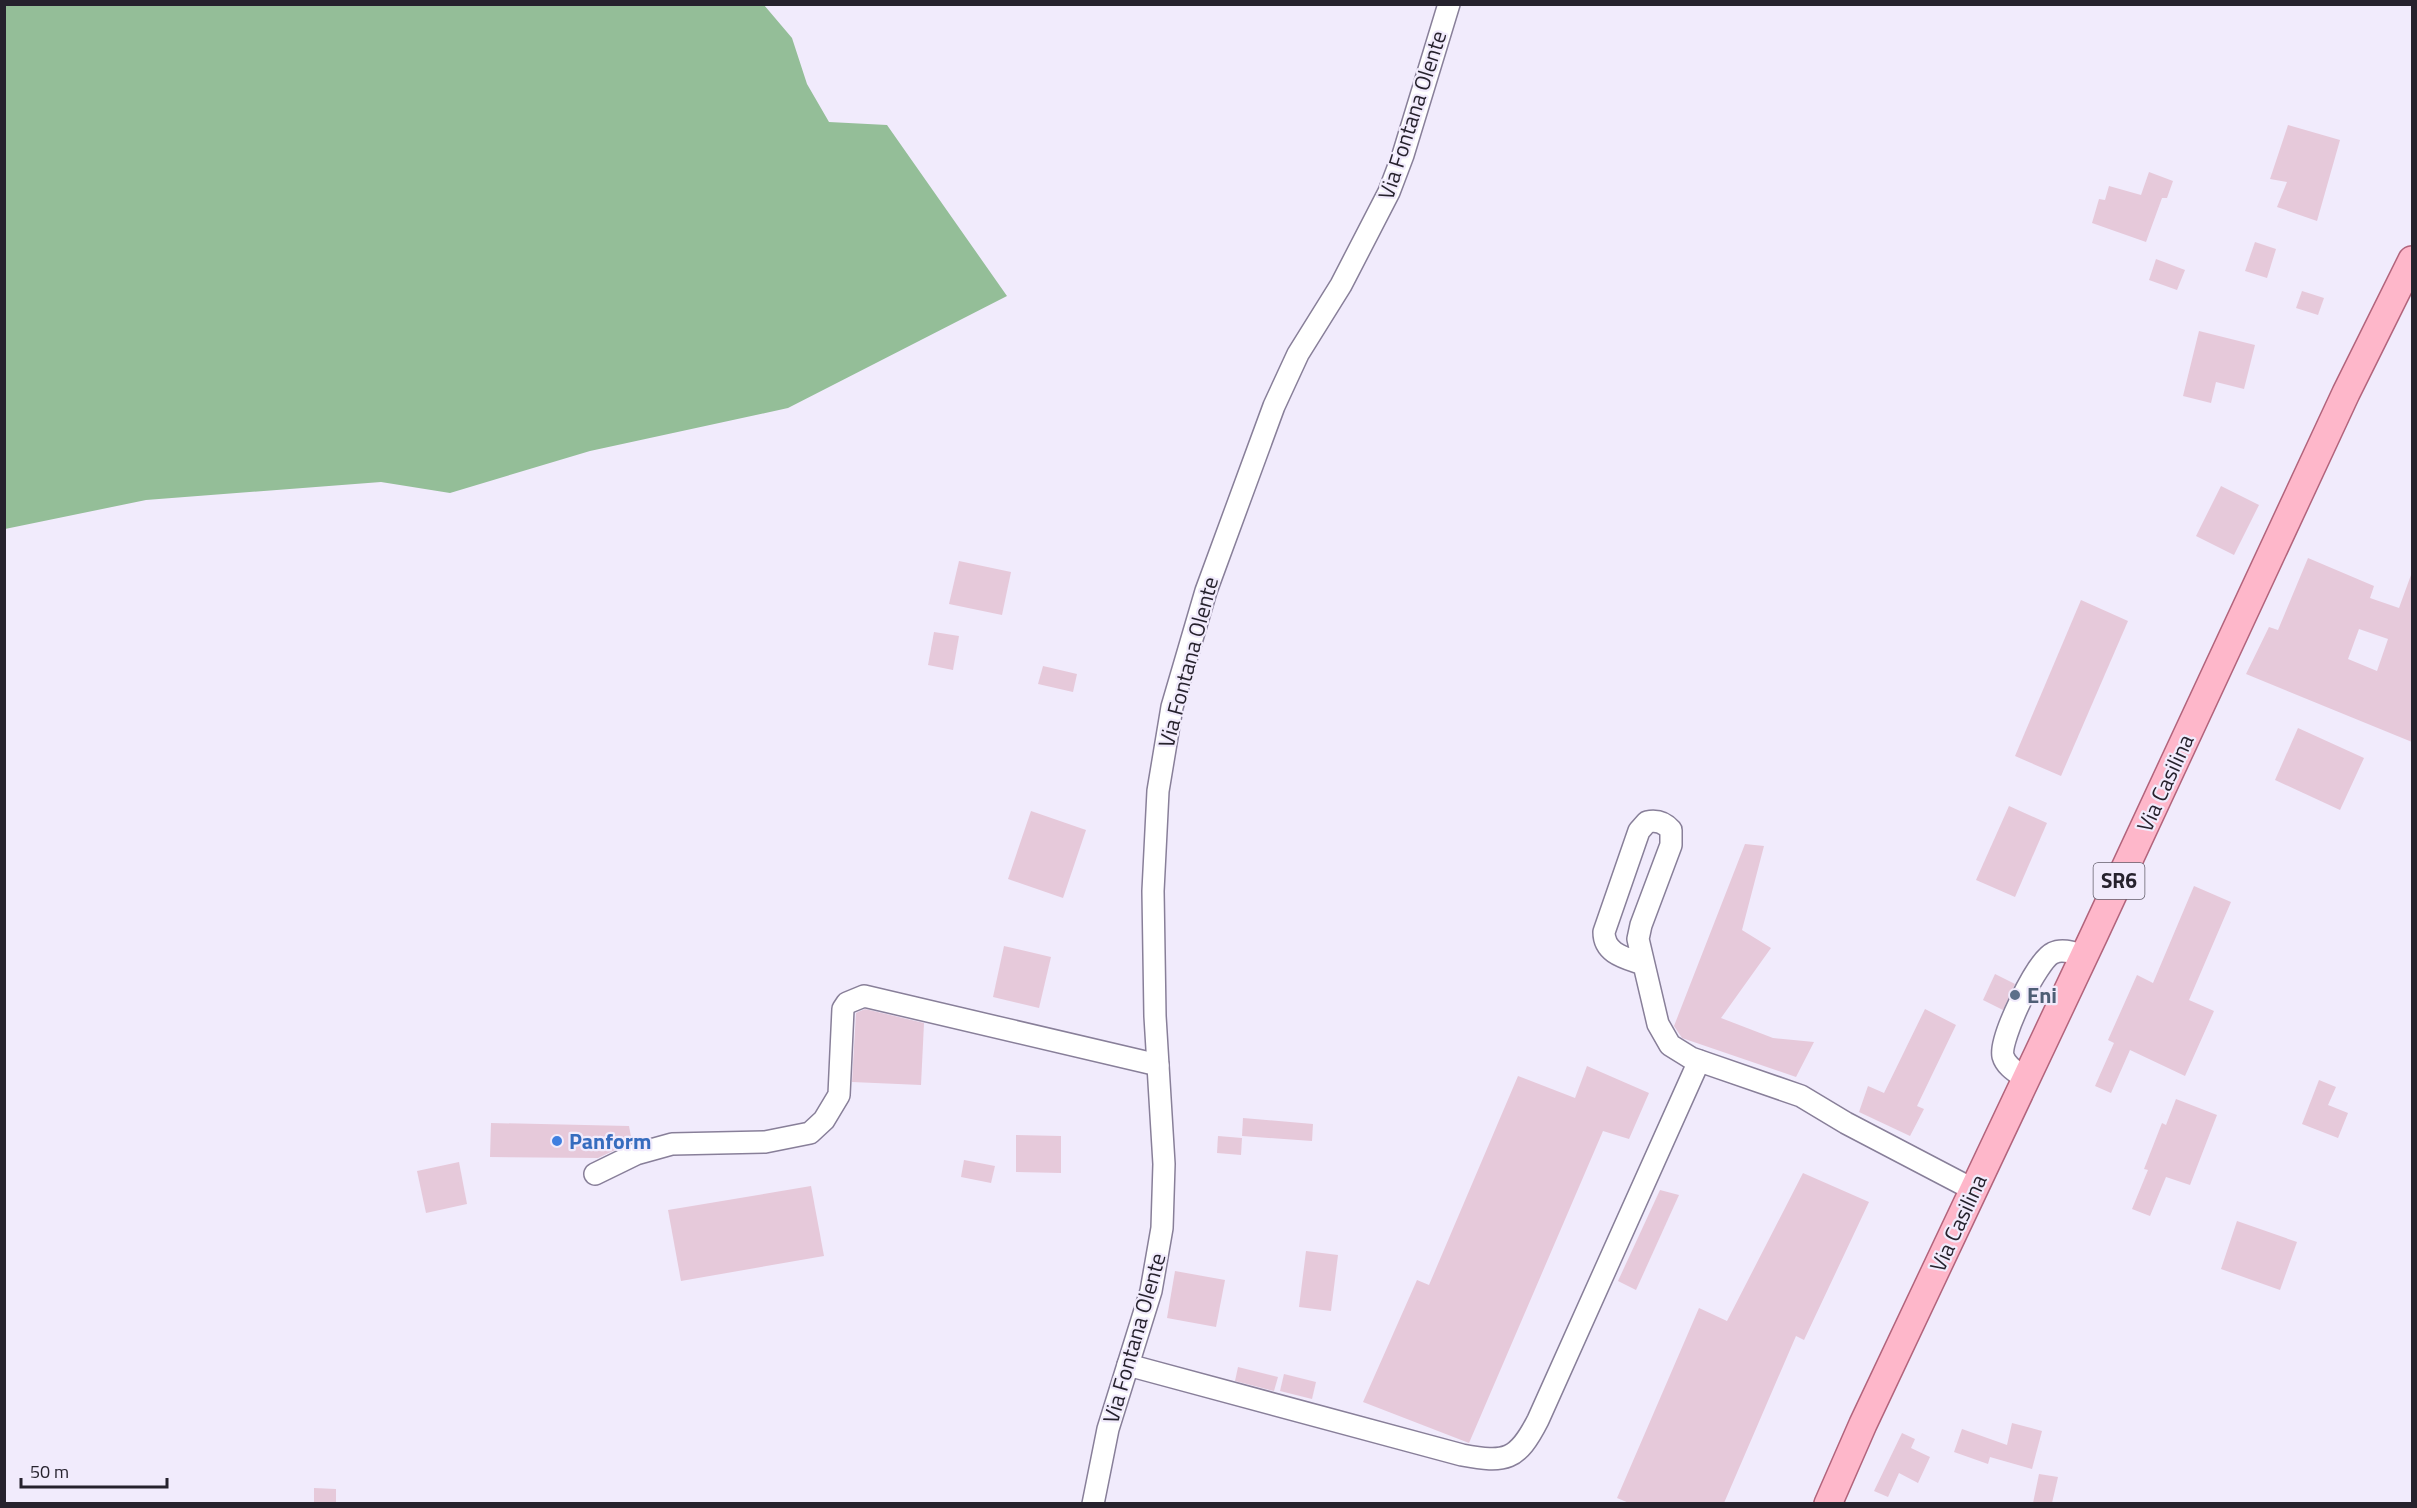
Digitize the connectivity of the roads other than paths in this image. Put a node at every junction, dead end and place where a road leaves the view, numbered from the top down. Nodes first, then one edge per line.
1 (1449, 4) edge
2 (2412, 260) edge
3 (2085, 956) junction
4 (1643, 964) junction
5 (1700, 1061) junction
6 (1158, 1065) junction
7 (2026, 1079) junction
8 (595, 1174) dead end
9 (1974, 1190) junction
10 (1128, 1365) junction
11 (1092, 1503) edge
12 (1828, 1503) edge

1 - 6 street, Via Fontana Olente
2 - 3 main road, Via Casilina / SR6
3 - 7 main road, Via Casilina / SR6
3 - 7 street
4 - 4 street
4 - 5 street
5 - 9 street
5 - 10 street
6 - 8 street
6 - 10 street, Via Fontana Olente
7 - 9 main road, Via Casilina / SR6
9 - 12 main road, Via Casilina / SR6
10 - 11 street, Via Fontana Olente

